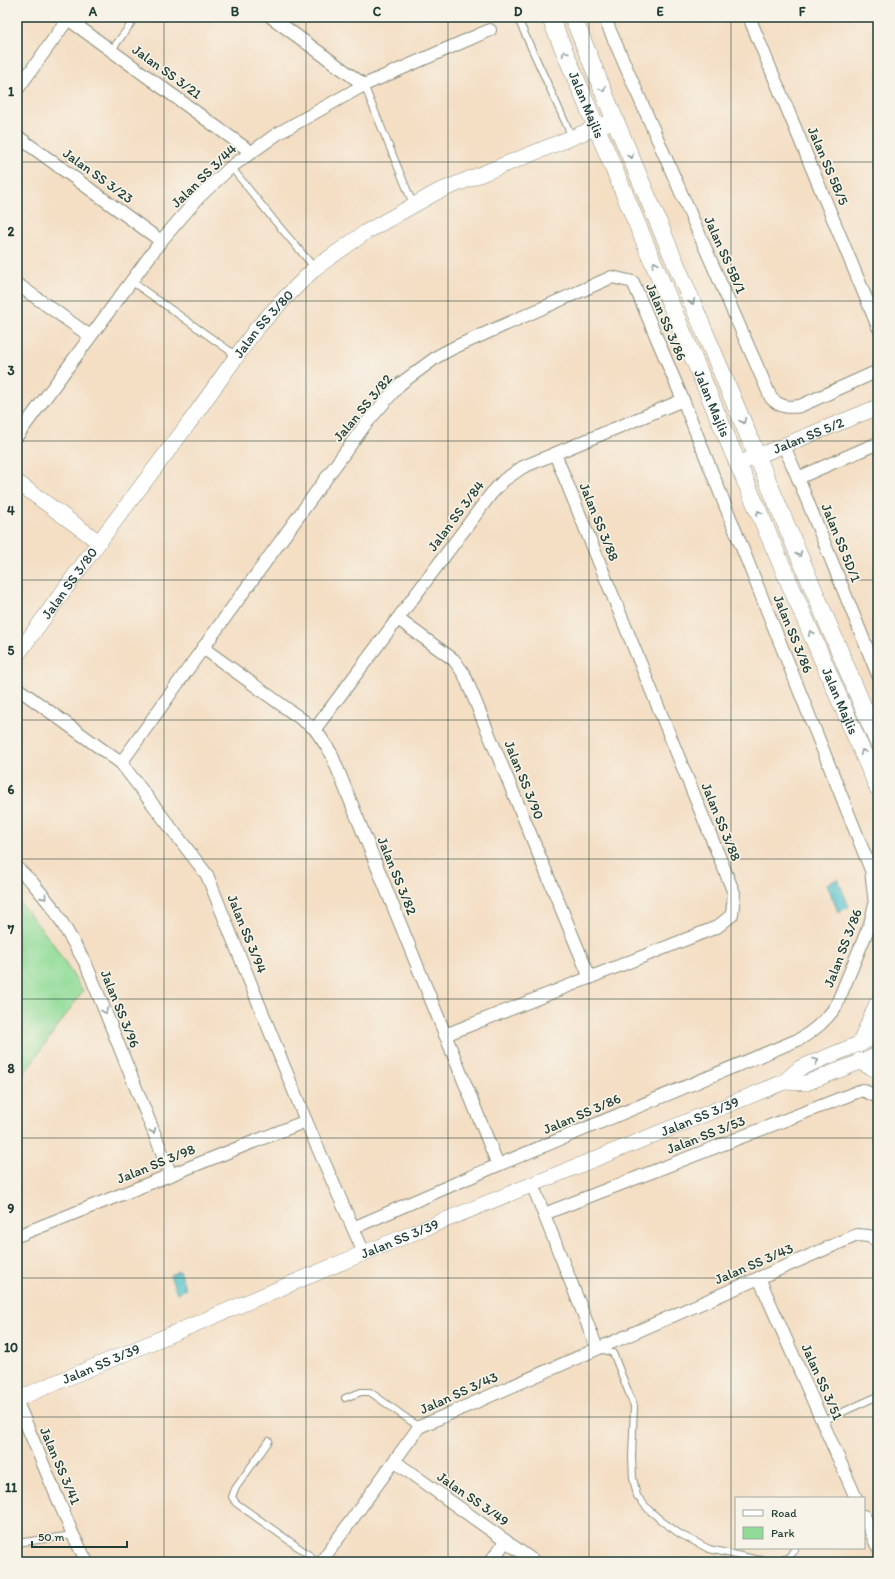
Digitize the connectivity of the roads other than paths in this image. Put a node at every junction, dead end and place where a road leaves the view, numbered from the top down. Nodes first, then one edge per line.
1 (136, 17) edge
2 (271, 17) edge
3 (550, 17) edge
4 (573, 17) edge
5 (604, 17) edge
6 (749, 17) edge
7 (66, 18) edge
8 (518, 20) dead end
9 (490, 30) dead end
10 (112, 51) junction
11 (364, 85) junction
12 (17, 90) edge
13 (615, 120) junction
14 (597, 128) junction
15 (17, 136) edge
16 (572, 137) junction
17 (251, 152) junction
18 (231, 167) junction
19 (413, 204) junction
20 (161, 241) junction
21 (315, 268) junction
22 (620, 278) joint
23 (131, 280) junction
24 (17, 284) edge
25 (878, 327) edge
26 (90, 336) junction
27 (237, 356) junction
28 (878, 371) edge
29 (683, 400) junction
30 (878, 407) edge
31 (17, 435) edge
32 (878, 443) edge
33 (784, 446) junction
34 (555, 454) junction
35 (758, 457) junction
36 (738, 464) junction
37 (798, 478) junction
38 (17, 482) edge
39 (99, 542) junction
40 (398, 619) junction
41 (203, 648) junction
42 (17, 655) edge
43 (878, 675) edge
44 (17, 688) edge
45 (315, 729) junction
46 (878, 742) edge
47 (121, 763) junction
48 (878, 788) edge
49 (17, 868) edge
50 (590, 978) junction
51 (878, 1003) edge
52 (445, 1035) junction
53 (878, 1036) edge
54 (861, 1043) junction
55 (878, 1055) edge
56 (860, 1062) junction
57 (878, 1070) edge
58 (784, 1082) junction
59 (878, 1097) edge
60 (306, 1121) junction
61 (498, 1164) junction
62 (171, 1175) junction
63 (532, 1184) junction
64 (544, 1214) junction
65 (353, 1228) junction
66 (17, 1236) edge
67 (878, 1242) edge
68 (364, 1253) junction
69 (760, 1278) junction
70 (597, 1348) junction
71 (878, 1396) edge
72 (345, 1398) dead end
73 (17, 1400) edge
74 (822, 1422) junction
75 (419, 1427) junction
76 (269, 1441) dead end
77 (394, 1461) junction
78 (856, 1497) edge
79 (865, 1518) edge
80 (73, 1535) junction
81 (506, 1541) junction
82 (17, 1543) edge
83 (878, 1548) edge
84 (794, 1549) edge
85 (87, 1562) edge
86 (320, 1562) edge
87 (490, 1562) edge
88 (535, 1562) edge

1 - 10 lane
2 - 11 street
14 -> 3 main road, Jalan Majlis
4 -> 13 main road, Jalan Majlis
5 - 28 street, Jalan SS 5B/1
6 - 25 street, Jalan SS 5B/5
7 - 10 street, Jalan SS 3/21
7 - 12 street
8 - 16 lane
9 - 11 street, Jalan SS 3/44
10 - 17 street, Jalan SS 3/21
11 - 17 street, Jalan SS 3/44
11 - 19 lane
13 - 14 street, Jalan SS 3/80
13 -> 35 main road, Jalan Majlis
14 - 16 street, Jalan SS 3/80
36 -> 14 main road, Jalan Majlis
15 - 20 street, Jalan SS 3/23
16 - 19 street, Jalan SS 3/80
17 - 18 street, Jalan SS 3/44
18 - 20 street, Jalan SS 3/44
18 - 21 lane
19 - 21 street, Jalan SS 3/80
20 - 23 street, Jalan SS 3/44
21 - 27 street, Jalan SS 3/80
22 - 29 street, Jalan SS 3/86
22 - 41 street, Jalan SS 3/82
23 - 26 street, Jalan SS 3/44
23 - 27 lane
24 - 26 street
26 - 31 street, Jalan SS 3/44
27 - 39 street, Jalan SS 3/80
29 - 34 street, Jalan SS 3/84
29 - 61 street, Jalan SS 3/86
30 - 33 street, Jalan SS 5/2
32 - 37 street
33 - 35 street, Jalan SS 5/2
33 - 37 street, Jalan SS 5D/1
34 - 40 street, Jalan SS 3/84
34 - 50 street, Jalan SS 3/88
35 - 36 street, Jalan SS 5/2
35 -> 46 main road, Jalan Majlis
48 -> 36 main road, Jalan Majlis
37 - 43 street, Jalan SS 5D/1
38 - 39 street
39 - 42 street, Jalan SS 3/80
40 - 45 street, Jalan SS 3/84
40 - 50 street, Jalan SS 3/90
41 - 45 street, Jalan SS 3/82
41 - 47 street, Jalan SS 3/82
44 - 47 street, Jalan SS 3/94
45 - 52 street, Jalan SS 3/82
47 - 60 street, Jalan SS 3/94
49 -> 62 street, Jalan SS 3/96
50 - 52 street, Jalan SS 3/88
51 - 54 main road
52 - 61 street, Jalan SS 3/82
53 - 54 street, Jalan SS 3/39
58 -> 54 street, Jalan SS 3/39
55 - 56 street, Jalan SS 3/39
56 - 57 main road
56 - 58 street, Jalan SS 3/39
58 - 63 street, Jalan SS 3/39
59 - 64 street, Jalan SS 3/53
60 - 62 street, Jalan SS 3/98
60 - 65 street, Jalan SS 3/94
61 - 65 street, Jalan SS 3/86
62 - 66 street, Jalan SS 3/98
63 - 64 street
63 - 68 street, Jalan SS 3/39
64 - 70 street
65 - 68 street, Jalan SS 3/94
67 - 69 street, Jalan SS 3/43
68 - 73 street, Jalan SS 3/39
69 - 70 street, Jalan SS 3/43
69 - 74 street, Jalan SS 3/51
70 - 75 street, Jalan SS 3/43
70 - 84 lane
71 - 74 lane
72 - 75 lane
73 - 80 street, Jalan SS 3/41
74 - 78 street, Jalan SS 3/51
75 - 77 street, Jalan SS 3/43
76 - 86 lane
77 - 81 street, Jalan SS 3/49
77 - 86 street, Jalan SS 3/43
79 - 83 street
80 - 82 lane
80 - 85 street, Jalan SS 3/41
81 - 87 street
81 - 88 street, Jalan SS 3/49

